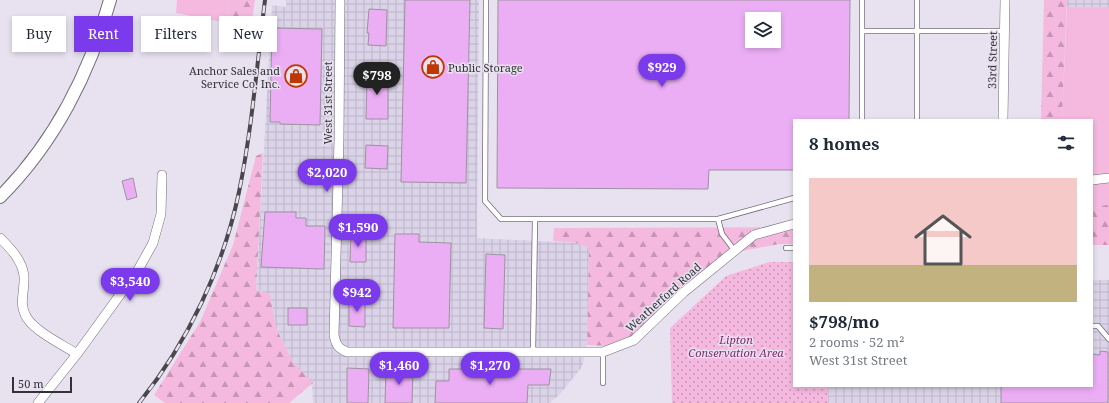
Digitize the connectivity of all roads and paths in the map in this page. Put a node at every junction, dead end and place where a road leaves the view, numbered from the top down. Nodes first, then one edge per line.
1 (110, 0) edge
2 (340, 0) edge
3 (486, 0) edge
4 (862, 0) edge
5 (917, 0) edge
6 (1006, 0) edge
7 (862, 31) junction
8 (1005, 31) junction
9 (918, 32) junction
10 (862, 119) edge
11 (917, 119) edge
12 (1004, 119) edge
13 (162, 175) dead end
14 (1109, 178) edge
15 (1093, 180) edge
16 (0, 197) edge
17 (793, 198) edge
18 (535, 219) junction
19 (718, 219) junction
20 (793, 224) edge
21 (0, 238) edge
22 (786, 248) dead end
23 (793, 248) edge
24 (735, 251) junction
25 (1093, 326) edge
26 (1109, 339) edge
27 (344, 351) joint
28 (533, 352) junction
29 (603, 352) junction
30 (77, 354) junction
31 (603, 383) dead end
32 (38, 403) edge

1 - 16 street
2 - 27 street, West 31st Street
3 - 18 lane
4 - 7 lane
5 - 9 lane
6 - 8 street, 33rd Street
7 - 9 lane
7 - 10 lane
8 - 9 lane
8 - 12 street, 33rd Street
9 - 11 lane
13 - 30 street
14 - 15 street
17 - 19 lane
18 - 19 lane
18 - 28 lane
19 - 24 lane
20 - 24 street, Weatherford Road
21 - 30 street
22 - 23 lane
24 - 29 street, Weatherford Road
25 - 26 lane
27 - 28 street, Weatherford Road
28 - 29 street, Weatherford Road
29 - 31 lane
30 - 32 street

